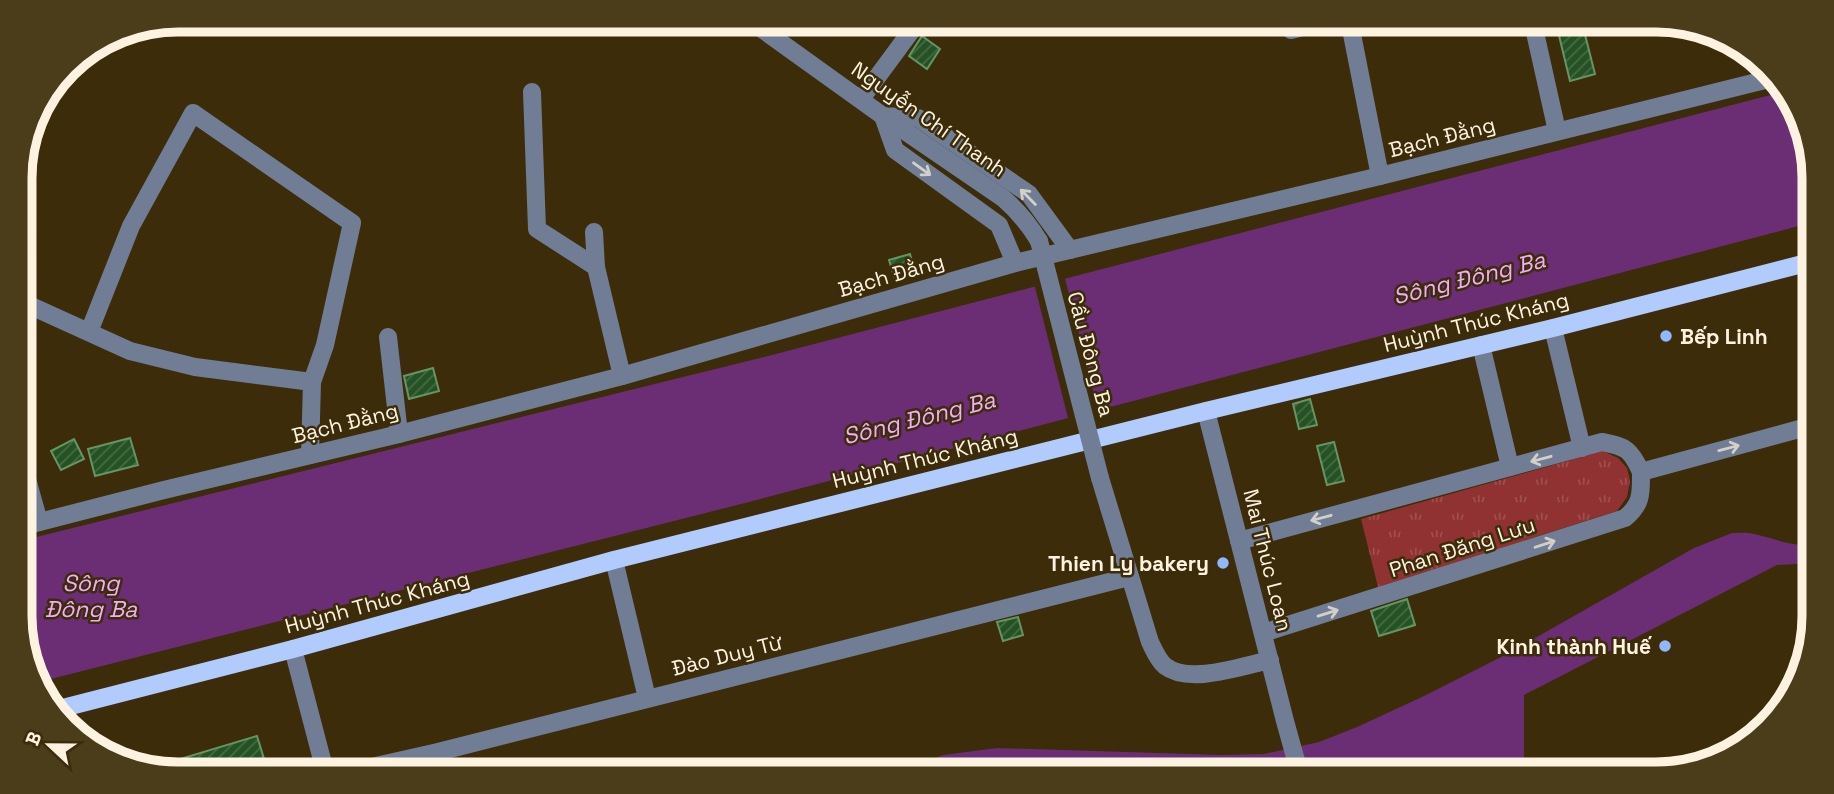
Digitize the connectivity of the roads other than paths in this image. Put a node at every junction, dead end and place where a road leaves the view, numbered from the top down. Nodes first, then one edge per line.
1 (766, 32) edge
2 (910, 32) edge
3 (1352, 32) edge
4 (1535, 32) edge
5 (1765, 80) edge
6 (533, 92) dead end
7 (861, 99) junction
8 (883, 116) junction
9 (1557, 131) junction
10 (1380, 176) junction
11 (594, 232) dead end
12 (1039, 241) joint
13 (1070, 250) junction
14 (1015, 262) junction
15 (1802, 264) edge
16 (596, 267) junction
17 (32, 306) edge
18 (1553, 328) junction
19 (89, 332) junction
20 (388, 337) dead end
21 (1481, 345) junction
22 (622, 376) junction
23 (312, 382) junction
24 (1206, 411) junction
25 (1802, 428) edge
26 (398, 434) junction
27 (1582, 447) junction
28 (310, 455) junction
29 (1510, 467) junction
30 (1641, 472) junction
31 (32, 497) edge
32 (39, 522) junction
33 (32, 524) edge
34 (1239, 541) junction
35 (614, 560) junction
36 (1129, 577) junction
37 (1263, 633) junction
38 (293, 649) junction
39 (1270, 660) junction
40 (646, 698) junction
41 (63, 707) edge
42 (438, 752) junction
43 (323, 762) edge
44 (394, 762) edge
45 (440, 762) edge
46 (1296, 762) edge

1 - 7 street, Nguyễn Chí Thanh
2 - 7 street
3 - 10 street
4 - 9 street
5 - 9 street, Bạch Đằng
6 - 16 street
7 - 8 street, Nguyễn Chí Thanh
8 - 12 street, Nguyễn Chí Thanh
13 -> 8 street
8 -> 14 street
9 - 10 street, Bạch Đằng
10 - 13 street, Bạch Đằng
11 - 16 street
12 - 36 street, Cầu Đông Ba, bridge
13 - 14 street, Bạch Đằng
14 - 22 street, Bạch Đằng
15 - 18 main road, Huỳnh Thúc Kháng
16 - 22 street
17 - 19 street
18 - 21 main road, Huỳnh Thúc Kháng
18 - 27 street
19 - 23 street
19 - 23 street
20 - 26 street
21 - 24 main road, Huỳnh Thúc Kháng
21 - 29 street
22 - 26 street, Bạch Đằng
23 - 28 street
24 - 34 street, Mai Thúc Loan
24 - 35 main road, Huỳnh Thúc Kháng
30 -> 25 street
26 - 28 street, Bạch Đằng
27 -> 29 street
27 - 30 street
28 - 32 street, Bạch Đằng
29 -> 34 street
37 -> 30 street, Phan Đăng Lưu
31 - 32 street
32 - 33 street, Bạch Đằng
34 - 37 street, Mai Thúc Loan
35 - 38 main road, Huỳnh Thúc Kháng
35 - 40 street
36 - 39 street
36 - 40 street, Đào Duy Từ
37 - 39 street, Mai Thúc Loan
38 - 41 main road, Huỳnh Thúc Kháng
38 - 43 street
39 - 46 street, Mai Thúc Loan
40 - 42 street, Đào Duy Từ
42 - 44 street, Đào Duy Từ
42 - 45 street

